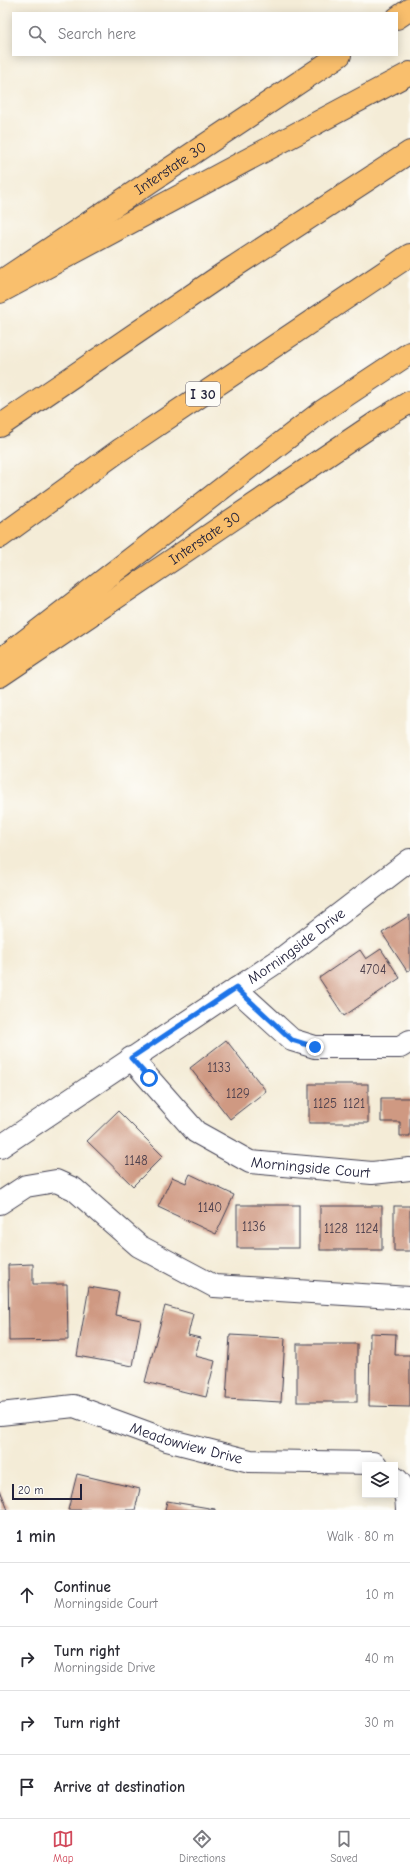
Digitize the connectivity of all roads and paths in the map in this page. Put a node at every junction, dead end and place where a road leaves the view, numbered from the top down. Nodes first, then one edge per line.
1 (410, 9) edge
2 (398, 17) edge
3 (339, 56) edge
4 (410, 73) edge
5 (410, 152) edge
6 (410, 255) edge
7 (0, 282) edge
8 (0, 292) edge
9 (410, 353) edge
10 (410, 402) edge
11 (0, 426) edge
12 (0, 537) edge
13 (0, 660) edge
14 (0, 676) edge
15 (410, 860) edge
16 (236, 988) junction
17 (410, 1041) edge
18 (131, 1058) junction
19 (0, 1147) edge
20 (410, 1169) edge
21 (0, 1203) edge
22 (410, 1298) edge
23 (0, 1414) edge
24 (362, 1463) edge
25 (398, 1480) edge
26 (407, 1510) edge

1 - 2 main road
3 - 7 main road, Interstate 30
4 - 8 main road
5 - 11 main road
6 - 12 main road, I 30
9 - 13 main road
10 - 14 main road, Interstate 30
15 - 16 street, Morningside Drive
16 - 17 street
16 - 18 street, Morningside Drive
18 - 19 street, Morningside Drive
18 - 20 street, Morningside Court
21 - 22 street
23 - 24 street, Meadowview Drive
25 - 26 street

